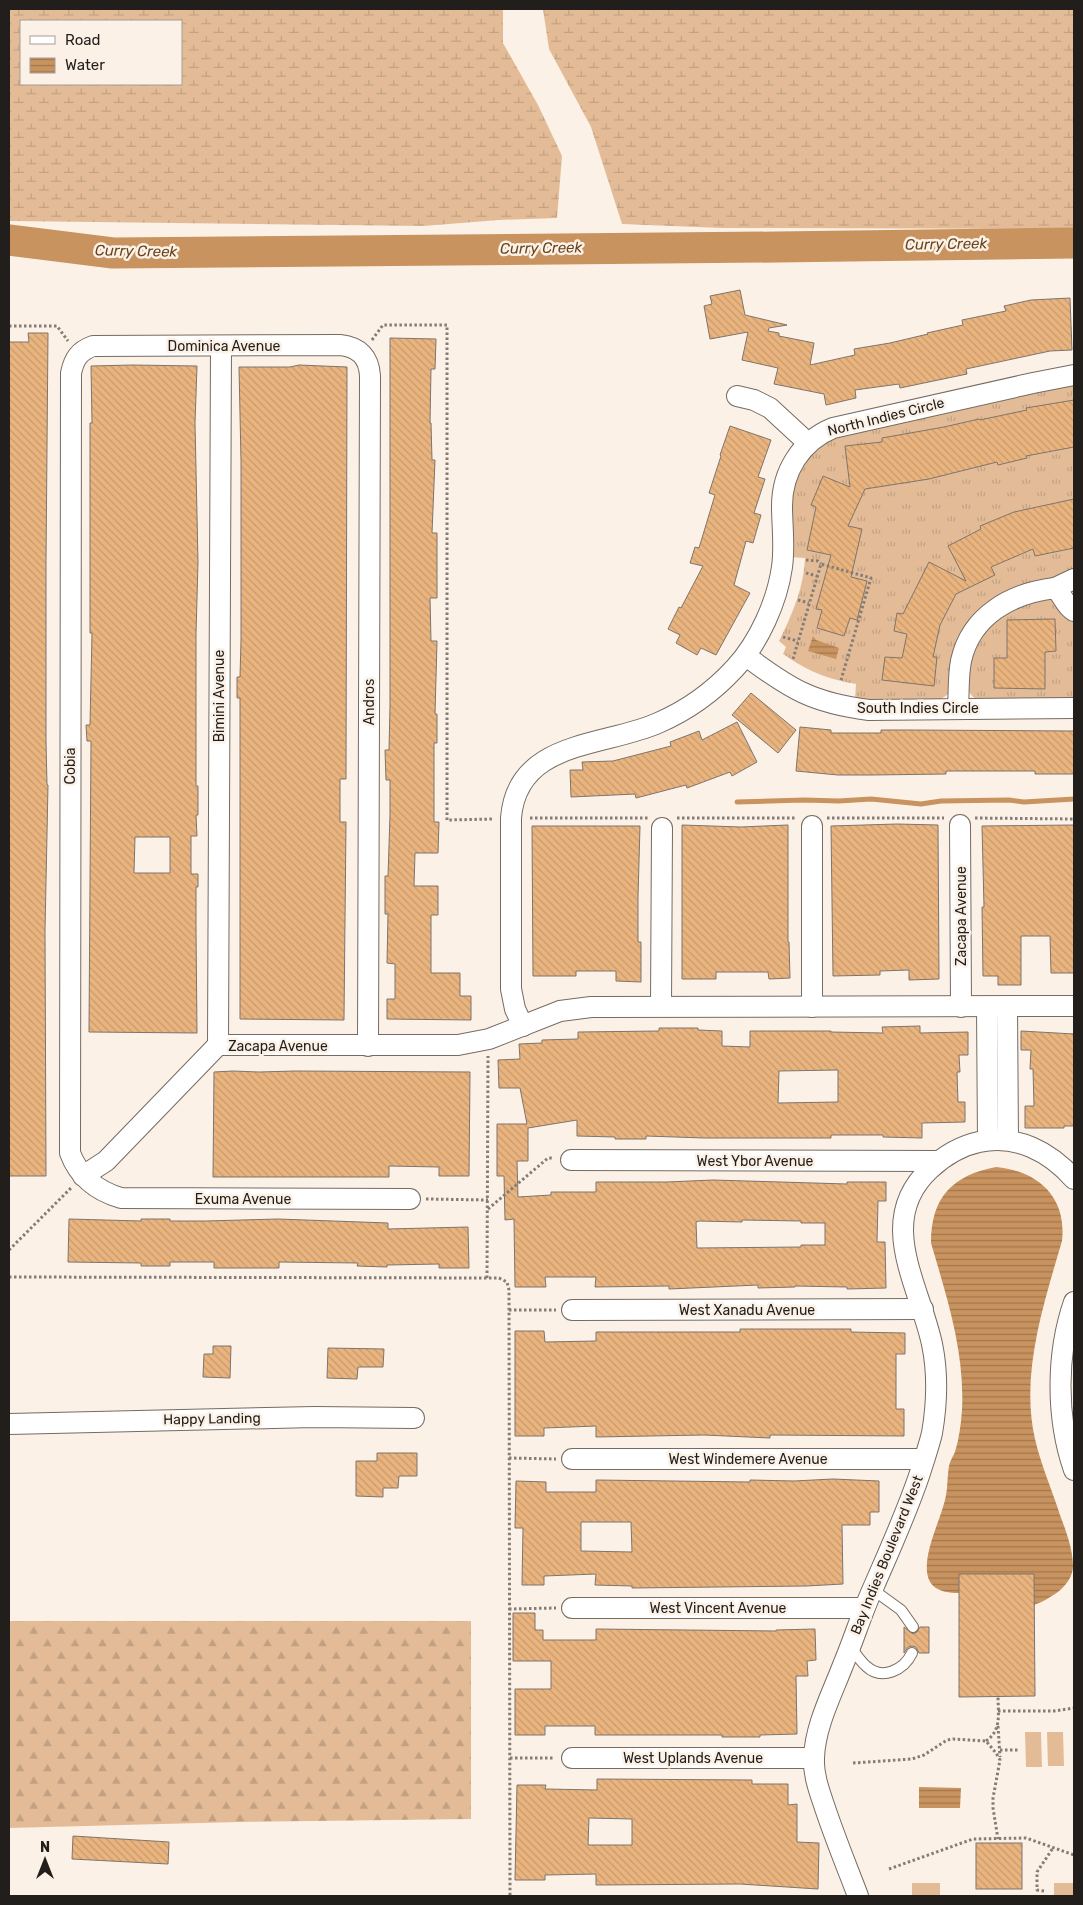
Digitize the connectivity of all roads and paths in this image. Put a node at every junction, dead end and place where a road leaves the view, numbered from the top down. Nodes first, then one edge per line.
1 (9, 326) edge
2 (221, 346) junction
3 (78, 354) junction
4 (364, 356) junction
5 (1074, 375) edge
6 (737, 396) dead end
7 (808, 443) junction
8 (806, 560) dead end
9 (821, 564) junction
10 (806, 573) dead end
11 (817, 576) junction
12 (1074, 579) edge
13 (1055, 588) junction
14 (798, 600) dead end
15 (809, 603) junction
16 (1074, 611) edge
17 (783, 637) dead end
18 (798, 641) junction
19 (746, 656) junction
20 (793, 659) dead end
21 (841, 680) dead end
22 (958, 708) junction
23 (1074, 708) edge
24 (511, 818) junction
25 (1074, 819) edge
26 (812, 821) junction
27 (960, 821) junction
28 (662, 822) junction
29 (661, 1006) junction
30 (1074, 1006) edge
31 (812, 1007) junction
32 (961, 1007) junction
33 (997, 1007) junction
34 (522, 1026) junction
35 (488, 1039) junction
36 (218, 1046) junction
37 (368, 1046) junction
38 (998, 1140) junction
39 (571, 1160) joint
40 (1065, 1160) edge
41 (938, 1161) junction
42 (83, 1176) junction
43 (1074, 1179) edge
44 (410, 1199) joint
45 (488, 1200) junction
46 (488, 1209) junction
47 (9, 1250) edge
48 (9, 1277) edge
49 (488, 1278) junction
50 (1073, 1307) edge
51 (509, 1310) junction
52 (572, 1310) joint
53 (923, 1310) junction
54 (414, 1418) dead end
55 (9, 1424) edge
56 (509, 1458) junction
57 (572, 1459) joint
58 (924, 1459) junction
59 (1073, 1462) edge
60 (872, 1589) junction
61 (572, 1608) joint
62 (864, 1608) junction
63 (509, 1609) junction
64 (913, 1627) dead end
65 (851, 1647) junction
66 (912, 1653) dead end
67 (998, 1696) dead end
68 (1074, 1708) edge
69 (998, 1711) junction
70 (998, 1725) junction
71 (986, 1741) junction
72 (1000, 1750) junction
73 (1019, 1750) dead end
74 (510, 1758) junction
75 (572, 1758) joint
76 (814, 1758) junction
77 (1000, 1760) junction
78 (854, 1763) dead end
79 (998, 1838) junction
80 (1053, 1848) junction
81 (1074, 1855) edge
82 (889, 1869) dead end
83 (1044, 1891) dead end
84 (510, 1896) edge
85 (858, 1896) edge

1 - 3 path
2 - 3 street, Dominica Avenue
2 - 4 street, Dominica Avenue
2 - 36 street, Bimini Avenue
3 - 42 street, Cobia
4 - 24 path
4 - 37 street, Andros
5 - 7 street, North Indies Circle
6 - 7 street
7 - 19 street, North Indies Circle
8 - 9 path
9 - 11 path
9 - 21 path
10 - 11 path
11 - 15 path
12 - 13 street
13 - 16 street
13 - 22 street
14 - 15 path
15 - 18 path
17 - 18 path
18 - 20 path
19 - 22 street, South Indies Circle
19 - 24 street, North Indies Circle
22 - 23 street, South Indies Circle
24 - 28 path
24 - 34 street
25 - 27 path
26 - 27 path
26 - 28 path
26 - 31 street
27 - 32 street, Zacapa Avenue
28 - 29 street
29 - 31 street, Zacapa Avenue
29 - 34 street, Zacapa Avenue
30 - 33 street, Zacapa Avenue
31 - 32 street, Zacapa Avenue
32 - 33 street, Zacapa Avenue
33 - 38 street
34 - 35 street, Zacapa Avenue
35 - 37 street, Zacapa Avenue
35 - 45 path
36 - 37 street, Zacapa Avenue
36 - 42 street, Zacapa Avenue
38 - 40 street
38 - 41 street, Bay Indies Boulevard West
39 - 41 street, West Ybor Avenue
39 - 46 path
40 - 43 street
41 - 53 street, Bay Indies Boulevard West
42 - 44 street, Exuma Avenue
42 - 47 path
44 - 45 path
45 - 46 path
46 - 49 path
48 - 49 path
49 - 51 path
50 - 59 street
51 - 52 path
51 - 56 path
52 - 53 street, West Xanadu Avenue
53 - 58 street, Bay Indies Boulevard West
54 - 55 street, Happy Landing
56 - 57 path
56 - 63 path
57 - 58 street, West Windemere Avenue
58 - 60 street, Bay Indies Boulevard West
60 - 62 street, Bay Indies Boulevard West
60 - 64 lane
61 - 62 street, West Vincent Avenue
61 - 63 path
62 - 65 street, Bay Indies Boulevard West
63 - 74 path
65 - 66 lane
65 - 76 street, Bay Indies Boulevard West
67 - 69 path
68 - 69 path
69 - 70 path
70 - 71 path
70 - 72 path
71 - 77 path
71 - 78 path
72 - 73 path
72 - 77 path
74 - 75 path
74 - 84 path
75 - 76 street, West Uplands Avenue
76 - 85 street, Bay Indies Boulevard West
77 - 79 path
79 - 80 path
79 - 82 path
80 - 81 path
80 - 83 path

